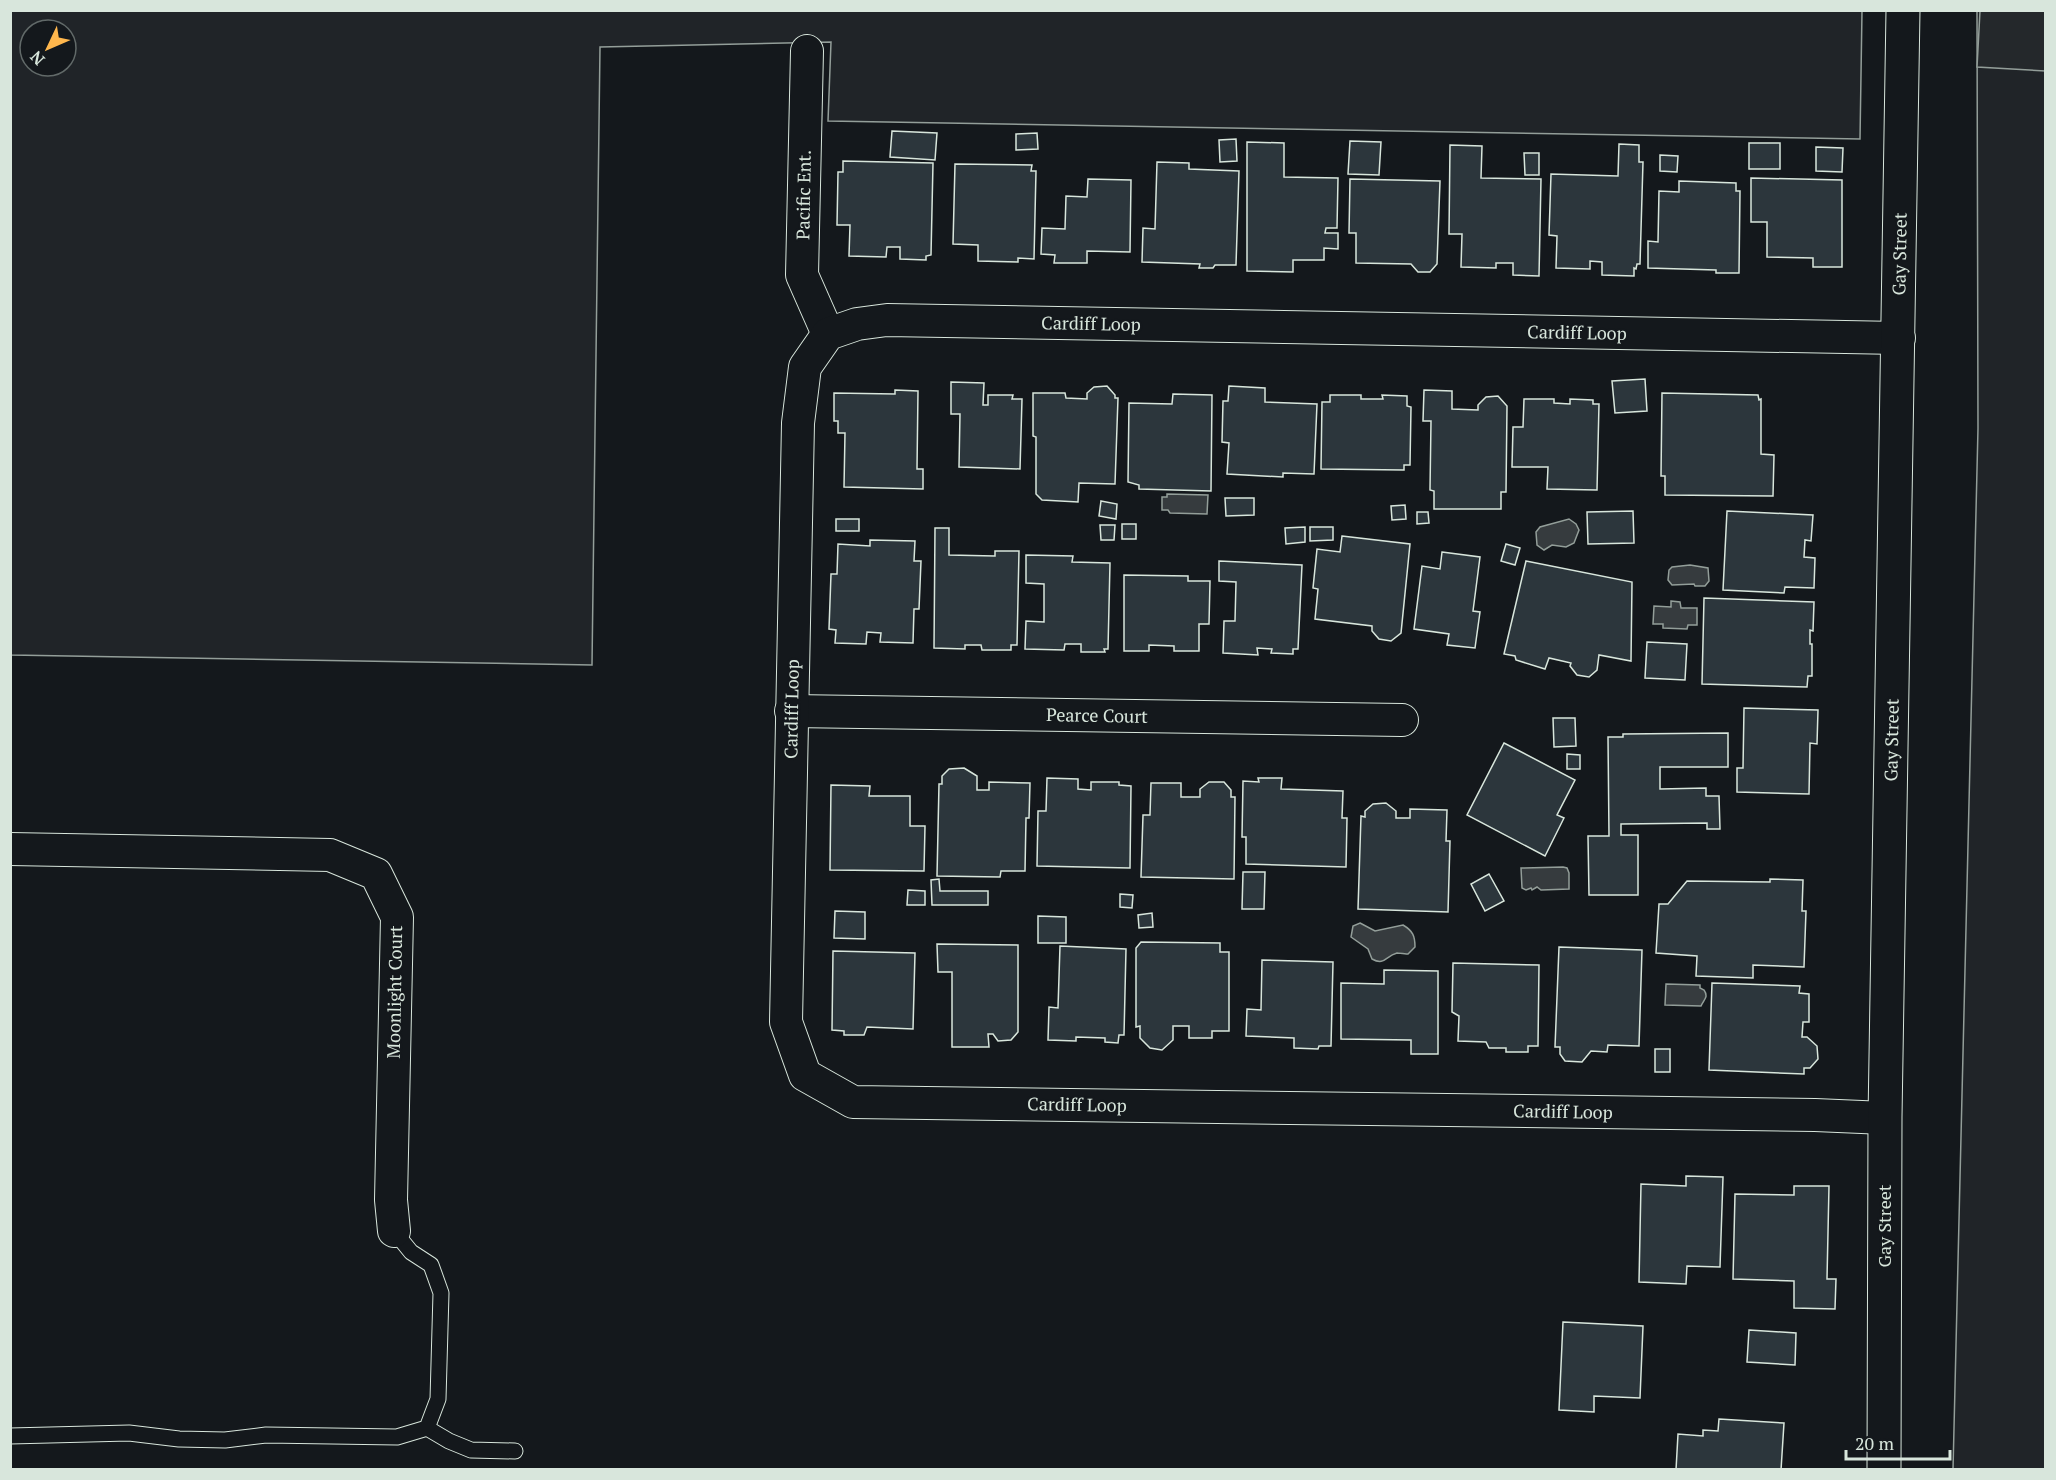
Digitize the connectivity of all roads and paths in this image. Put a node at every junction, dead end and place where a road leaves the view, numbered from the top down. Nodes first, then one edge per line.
1 (1903, 10) edge
2 (807, 51) dead end
3 (828, 334) junction
4 (1899, 338) junction
5 (792, 711) junction
6 (1402, 720) dead end
7 (10, 849) edge
8 (1885, 1118) junction
9 (394, 1232) joint
10 (427, 1428) junction
11 (10, 1436) edge
12 (515, 1451) dead end
13 (1884, 1470) edge

1 - 4 main road, Gay Street
2 - 3 street, Pacific Ent.
3 - 4 street, Cardiff Loop
3 - 5 street, Cardiff Loop
4 - 8 main road, Gay Street
5 - 6 street, Pearce Court
5 - 8 street, Cardiff Loop
7 - 9 street, Moonlight Court
8 - 13 main road, Gay Street
9 - 10 lane
10 - 11 lane
10 - 12 lane

